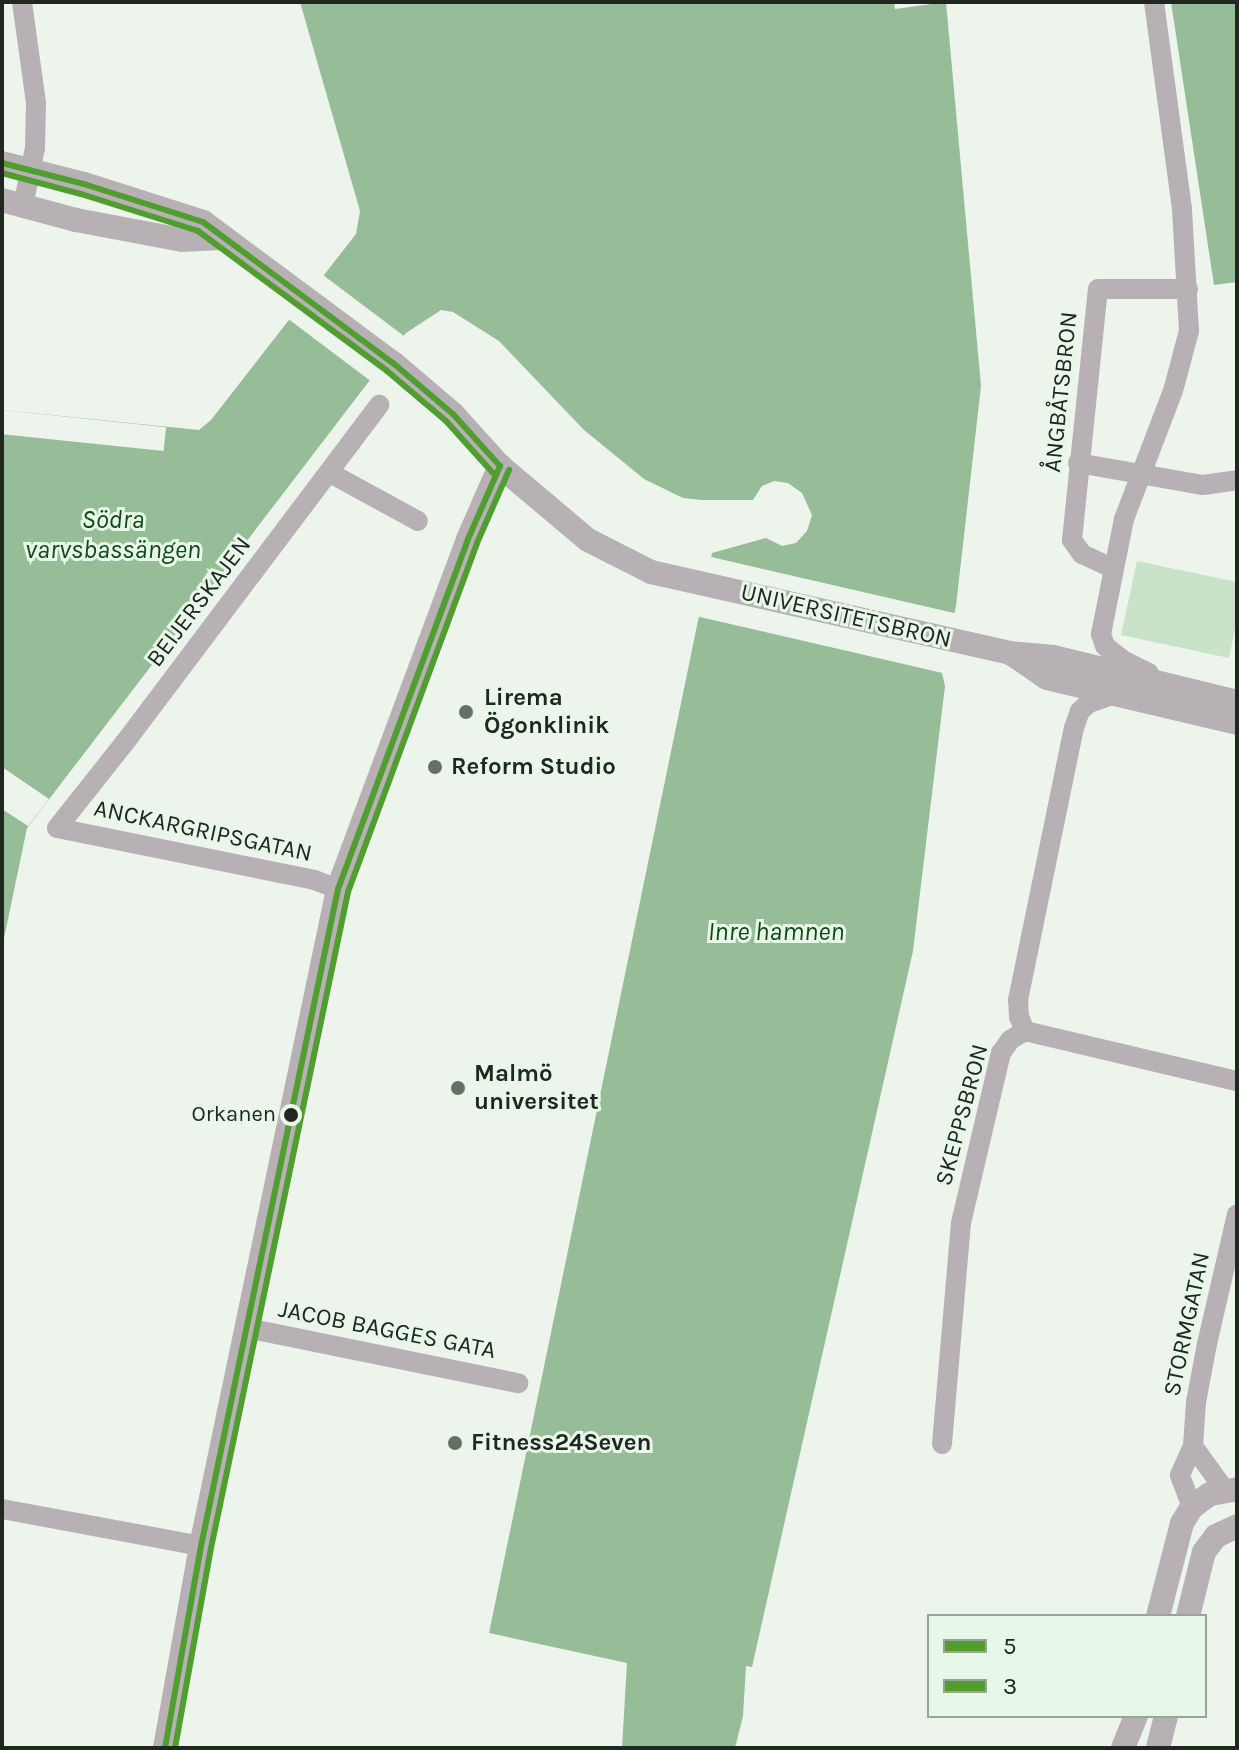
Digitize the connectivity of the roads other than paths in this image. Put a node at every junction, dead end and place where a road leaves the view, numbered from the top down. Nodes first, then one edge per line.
1 (22, 2) edge
2 (1154, 2) edge
3 (2, 163) edge
4 (32, 169) junction
5 (12, 203) edge
6 (220, 238) junction
7 (1188, 289) junction
8 (379, 405) dead end
9 (1078, 463) junction
10 (500, 466) junction
11 (330, 473) junction
12 (1140, 475) junction
13 (1237, 480) edge
14 (418, 521) dead end
15 (1112, 568) junction
16 (1010, 653) junction
17 (1182, 689) junction
18 (1115, 694) junction
19 (1237, 702) edge
20 (1237, 723) edge
21 (57, 828) joint
22 (338, 889) junction
23 (1025, 1031) junction
24 (1237, 1081) edge
25 (1237, 1214) edge
26 (247, 1328) junction
27 (518, 1383) dead end
28 (942, 1444) dead end
29 (1193, 1446) junction
30 (1216, 1495) edge
31 (2, 1509) edge
32 (1227, 1531) edge
33 (201, 1546) junction
34 (1159, 1614) edge
35 (1188, 1614) edge
36 (1135, 1718) edge
37 (1166, 1718) edge
38 (165, 1748) edge
39 (1123, 1748) edge
40 (1158, 1748) edge

1 - 4 street
2 - 7 street
3 - 4 street, UNIVERSITETSBRON
4 - 5 street
4 - 6 street, UNIVERSITETSBRON
5 - 6 street
6 - 10 street, UNIVERSITETSBRON
7 - 9 street, ÅNGBÅTSBRON
7 - 12 street
8 - 11 street, BEIJERSKAJEN
9 - 12 street
9 - 15 street, ÅNGBÅTSBRON
10 - 16 street, UNIVERSITETSBRON
10 - 22 street
11 - 14 street
11 - 21 street, BEIJERSKAJEN
12 - 13 street
12 - 15 street
15 - 17 street
16 - 17 street
16 - 18 street
17 - 19 street
18 - 20 street
18 - 23 street, SKEPPSBRON
21 - 22 street, ANCKARGRIPSGATAN
22 - 26 street
23 - 24 street
23 - 28 street, SKEPPSBRON
25 - 29 street, STORMGATAN
26 - 27 street, JACOB BAGGES GATA
26 - 33 street
29 - 30 street
29 - 30 street, STORMGATAN
30 - 34 street
31 - 33 street
32 - 35 street
33 - 38 street
36 - 39 street
37 - 40 street

